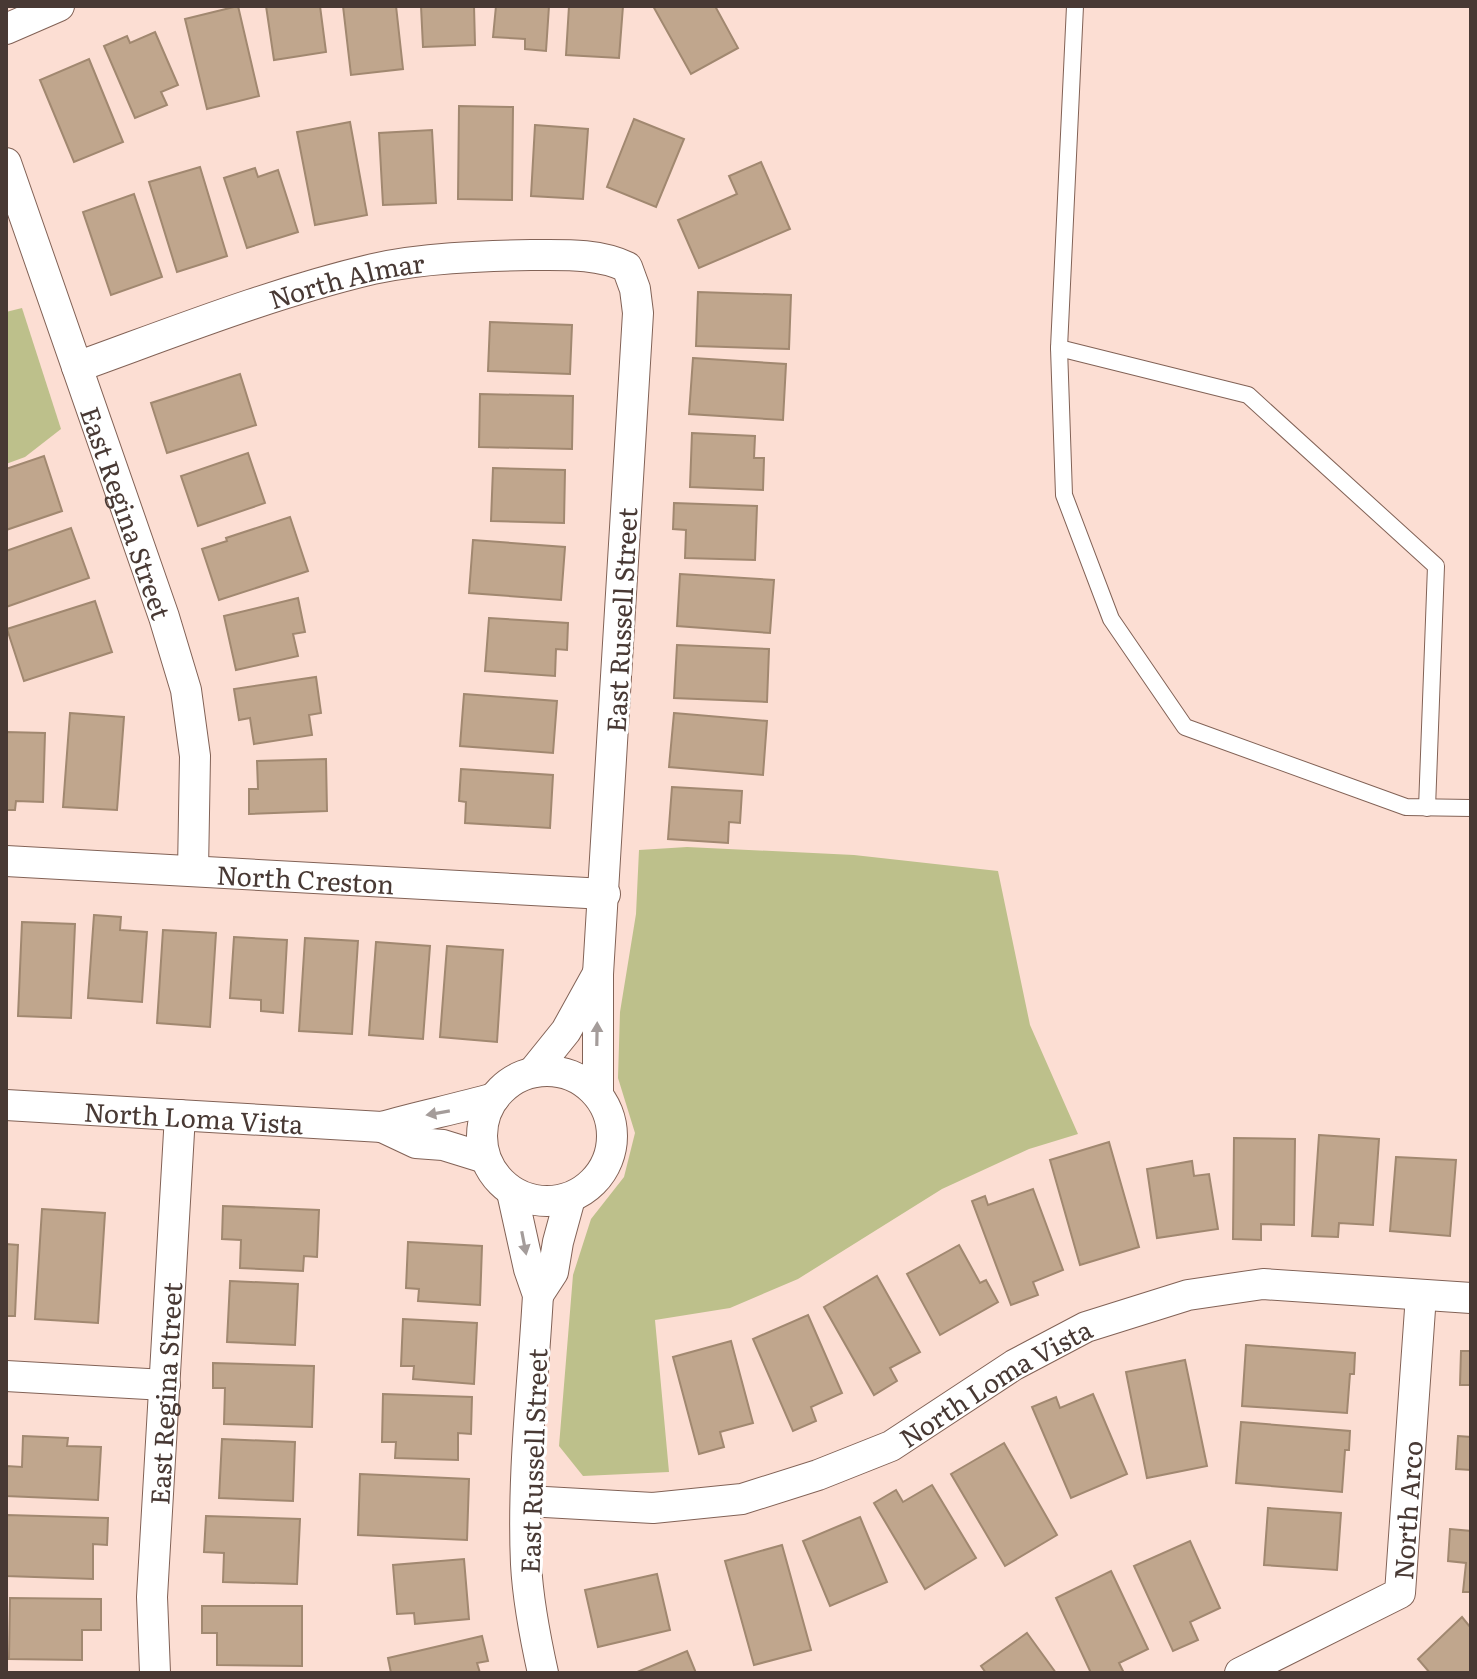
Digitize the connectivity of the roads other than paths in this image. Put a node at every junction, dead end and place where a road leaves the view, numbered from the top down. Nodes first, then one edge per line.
1 (59, 6) edge
2 (1075, 6) edge
3 (6, 29) edge
4 (6, 163) edge
5 (627, 267) joint
6 (1059, 348) junction
7 (77, 367) junction
8 (1427, 808) junction
9 (1471, 808) edge
10 (6, 861) edge
11 (193, 871) junction
12 (605, 894) junction
13 (598, 974) junction
14 (533, 1072) junction
15 (598, 1095) junction
16 (494, 1098) junction
17 (6, 1105) edge
18 (180, 1115) junction
19 (382, 1127) junction
20 (485, 1158) junction
21 (512, 1192) junction
22 (570, 1198) junction
23 (538, 1295) junction
24 (1421, 1295) junction
25 (1471, 1298) edge
26 (6, 1376) edge
27 (165, 1385) junction
28 (527, 1501) junction
29 (155, 1673) edge
30 (543, 1673) edge
31 (1240, 1673) edge

1 - 3 street
2 - 6 lane
4 - 7 street, East Regina Street
5 - 7 street, North Almar
5 - 12 street, East Russell Street
6 - 8 lane
6 - 8 lane
7 - 11 street, East Regina Street
8 - 9 lane
10 - 11 street, North Creston
11 - 12 street, North Creston
12 - 13 street, East Russell Street
13 - 14 street, East Russell Street
15 -> 13 street, East Russell Street
14 - 15 street
14 - 16 street
15 - 22 street
16 -> 19 street, North Loma Vista
16 - 20 street
17 - 18 street, North Loma Vista
18 - 19 street, North Loma Vista
18 - 27 street, East Regina Street
19 - 20 street, North Loma Vista
20 - 21 street
21 - 22 street
21 -> 23 street, East Russell Street
22 - 23 street, East Russell Street
23 - 28 street, East Russell Street
24 - 25 street, North Loma Vista
24 - 28 street, North Loma Vista
24 - 31 street, North Arco
26 - 27 street
27 - 29 street, East Regina Street
28 - 30 street, East Russell Street

